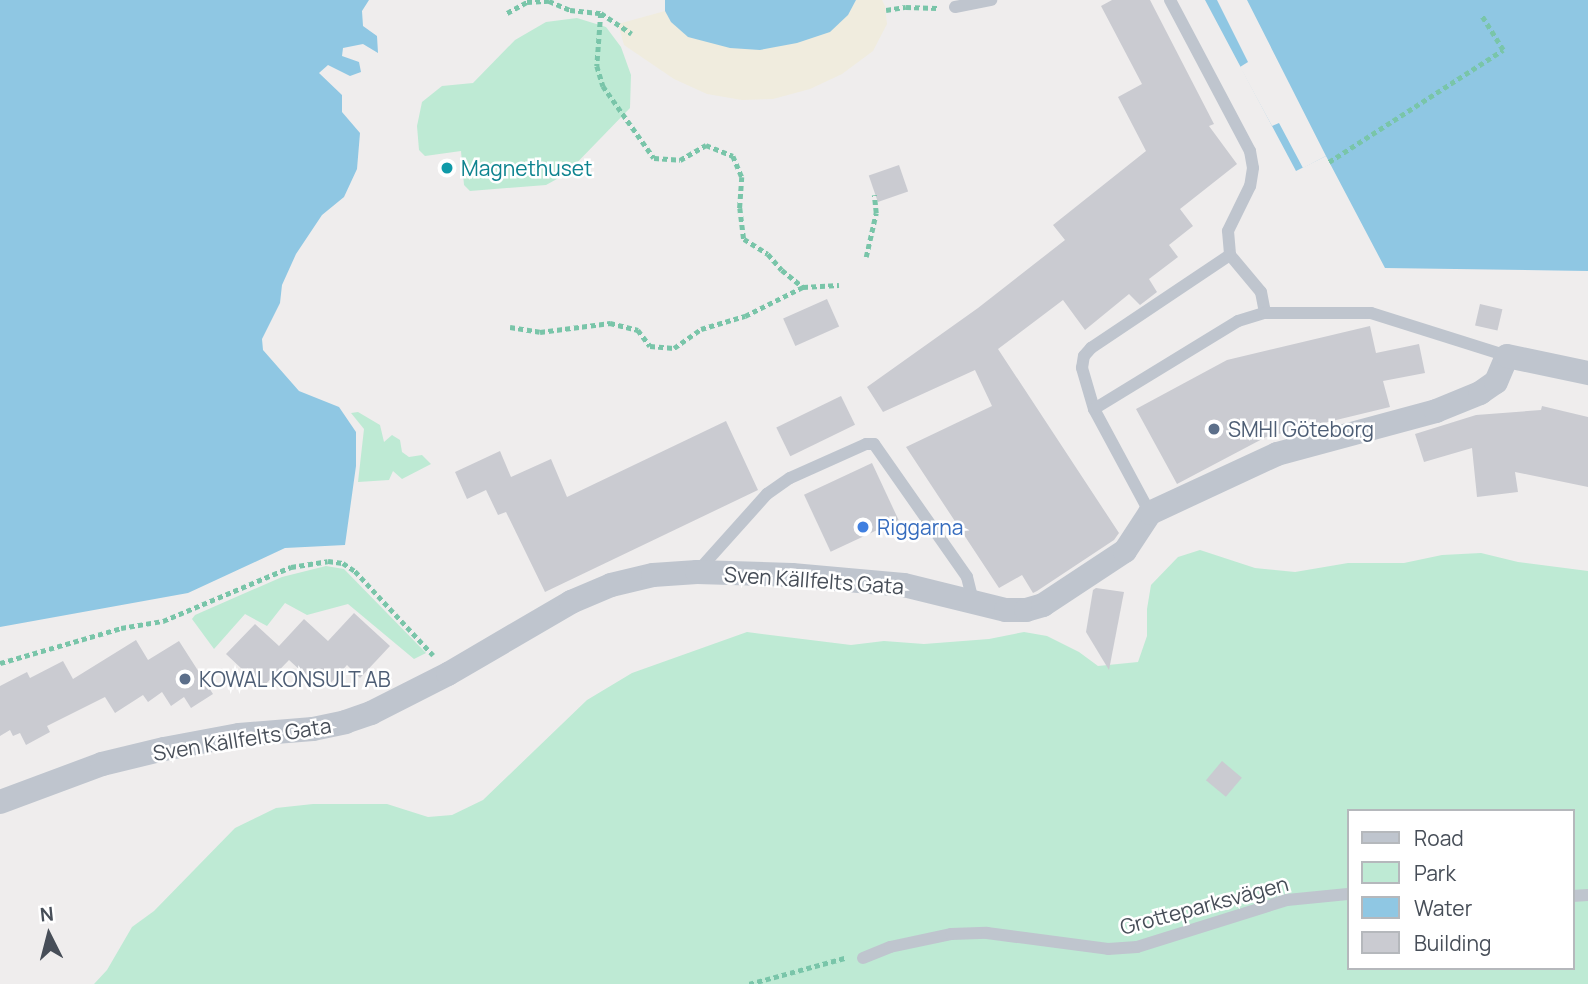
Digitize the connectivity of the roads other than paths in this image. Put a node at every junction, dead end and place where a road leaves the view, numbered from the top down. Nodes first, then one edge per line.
1 (991, 0) edge
2 (1170, 0) edge
3 (955, 7) road end
4 (1230, 255) junction
5 (1265, 313) junction
6 (1507, 356) junction
7 (1588, 373) edge
8 (1094, 409) junction
9 (1150, 513) junction
10 (697, 572) junction
11 (973, 601) junction
12 (0, 802) edge
13 (1346, 894) edge
14 (863, 958) road end

1 - 3 lane
2 - 4 lane
4 - 5 lane
4 - 8 lane
5 - 6 lane
5 - 8 lane
6 - 7 street
6 - 9 street
8 - 9 lane
9 - 11 street, Sven Källfelts Gata
10 - 11 street, Sven Källfelts Gata
10 - 11 lane
10 - 12 street, Sven Källfelts Gata
13 - 14 lane, Grotteparksvägen

